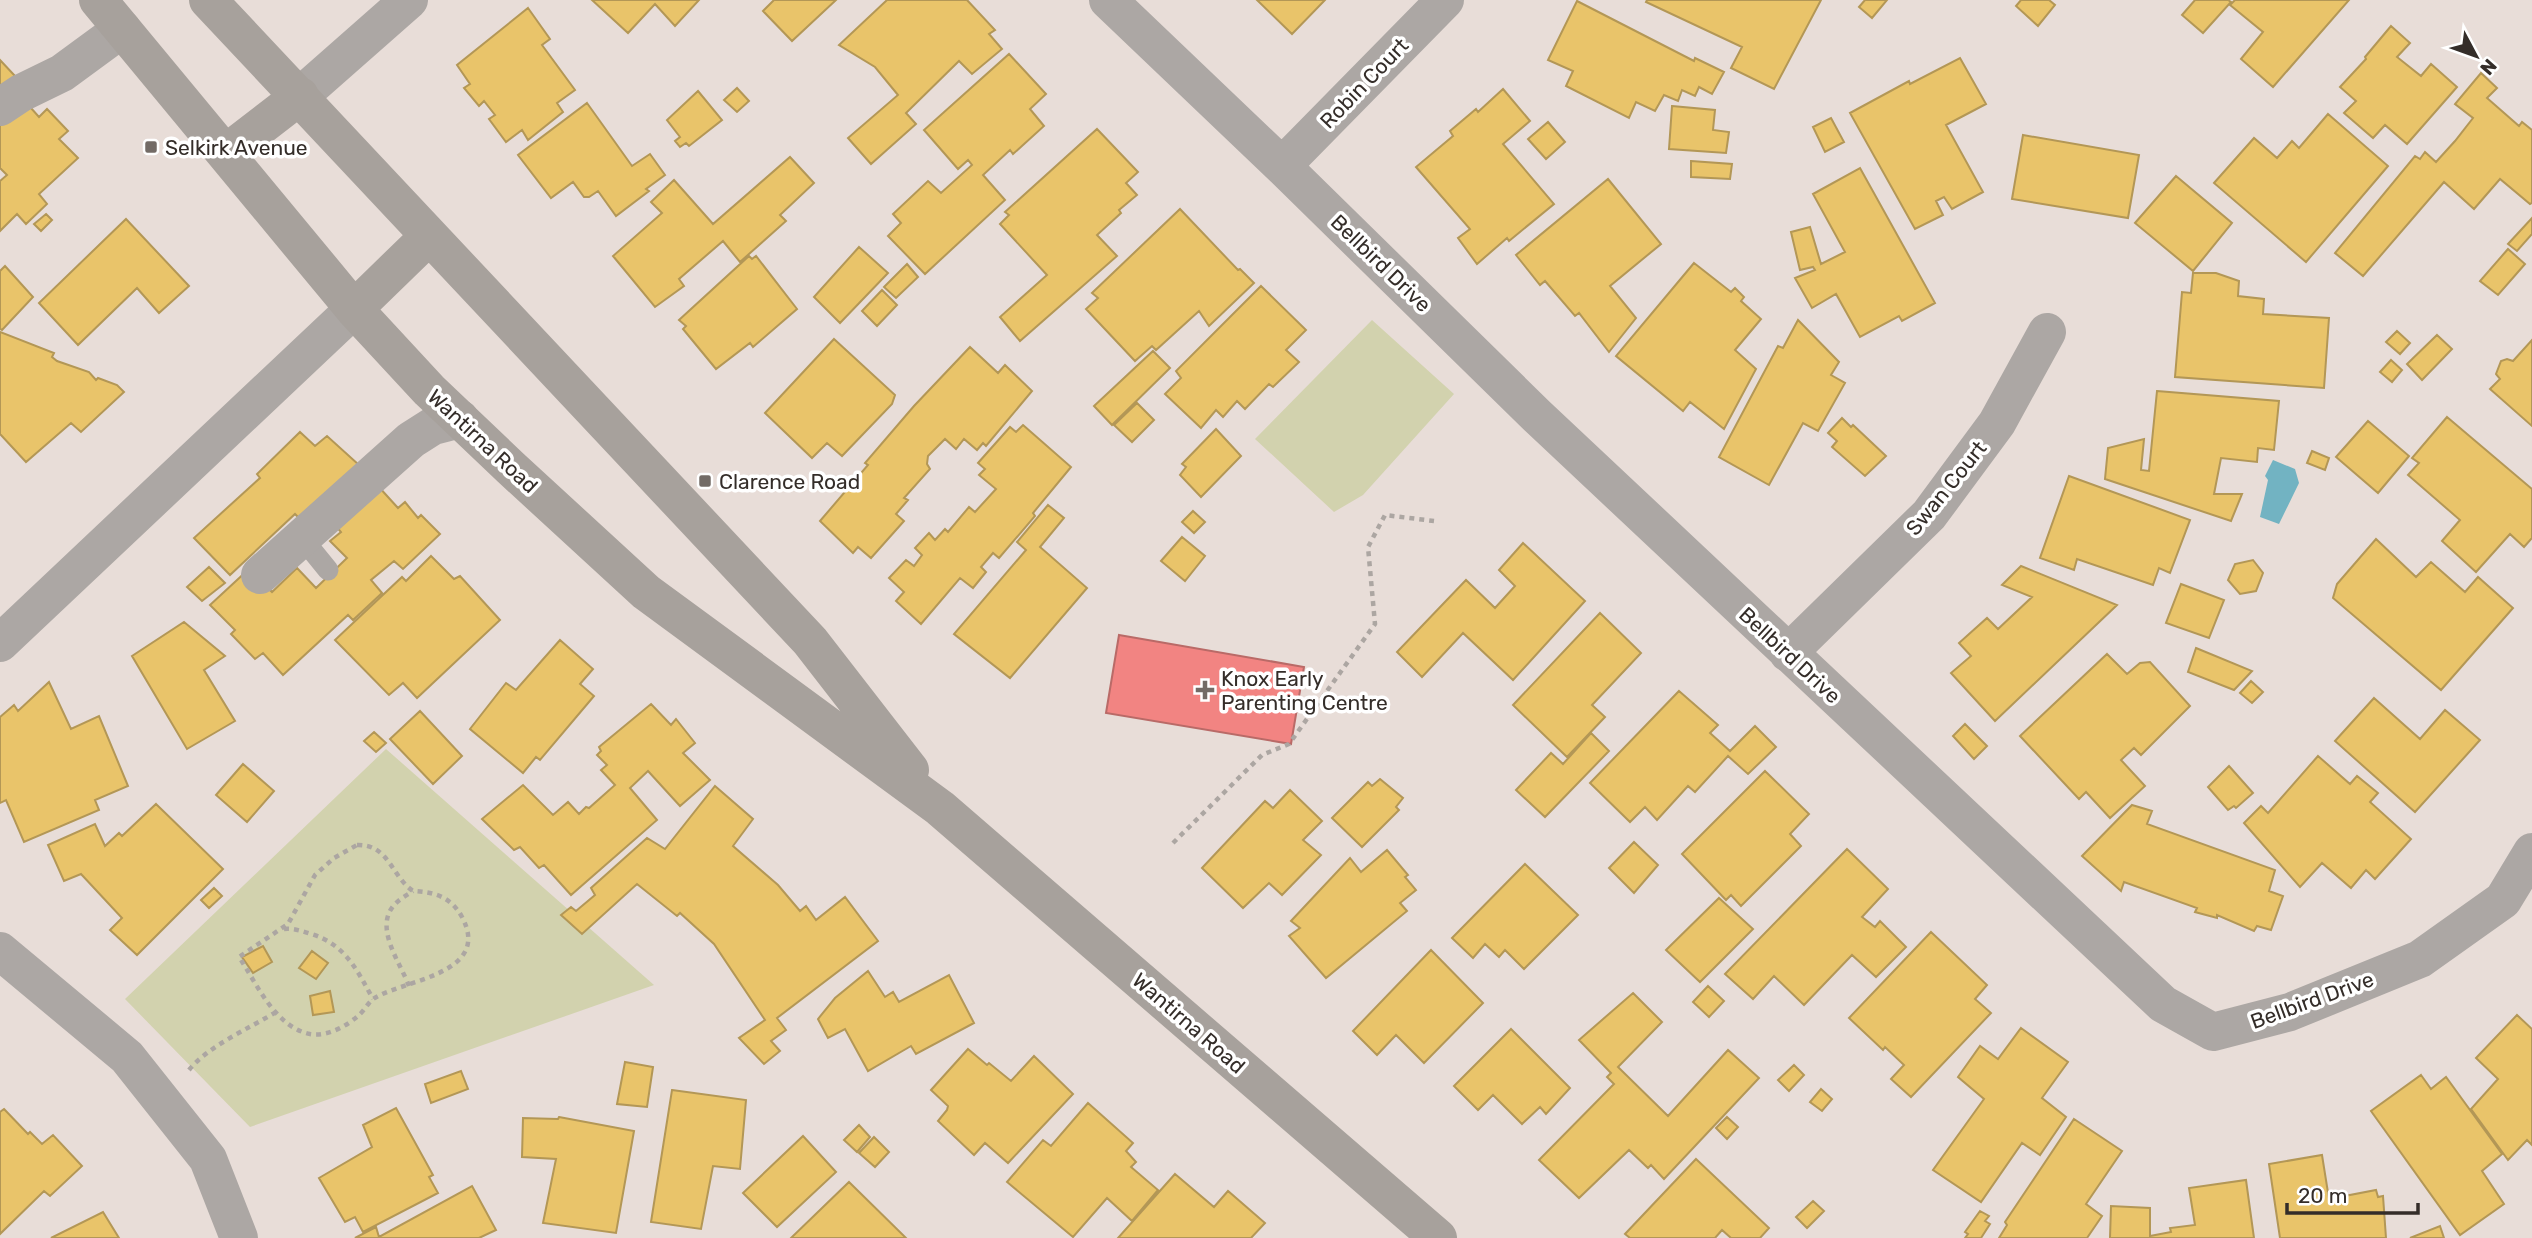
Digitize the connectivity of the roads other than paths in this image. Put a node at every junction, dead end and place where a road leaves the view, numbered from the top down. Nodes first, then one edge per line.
1 (98, 0) edge
2 (208, 0) edge
3 (409, 0) edge
4 (1108, 0) edge
5 (1445, 0) edge
6 (122, 29) junction
7 (300, 96) junction
8 (0, 107) edge
9 (226, 153) junction
10 (1282, 166) junction
11 (428, 237) junction
12 (354, 310) junction
13 (2047, 332) dead end
14 (460, 419) junction
15 (302, 538) junction
16 (328, 570) dead end
17 (260, 575) dead end
18 (0, 643) edge
19 (1788, 653) junction
20 (940, 808) junction
21 (2532, 852) edge
22 (0, 951) edge
23 (239, 1238) edge
24 (1438, 1238) edge

1 - 6 main road, Wantirna Road
2 - 7 main road, Wantirna Road
3 - 7 street
4 - 10 street, Bellbird Drive
5 - 10 street, Robin Court
6 - 8 street
6 - 9 main road, Wantirna Road
7 - 9 main road
7 - 11 main road, Wantirna Road
9 - 12 main road, Wantirna Road
10 - 19 street, Bellbird Drive
11 - 12 main road
11 - 20 main road, Wantirna Road
12 - 14 main road, Wantirna Road
12 - 18 street
13 - 19 street, Swan Court
14 - 15 street
14 - 20 main road, Wantirna Road
15 - 16 lane
15 - 17 street
19 - 21 street, Bellbird Drive
20 - 24 main road, Wantirna Road
22 - 23 street

